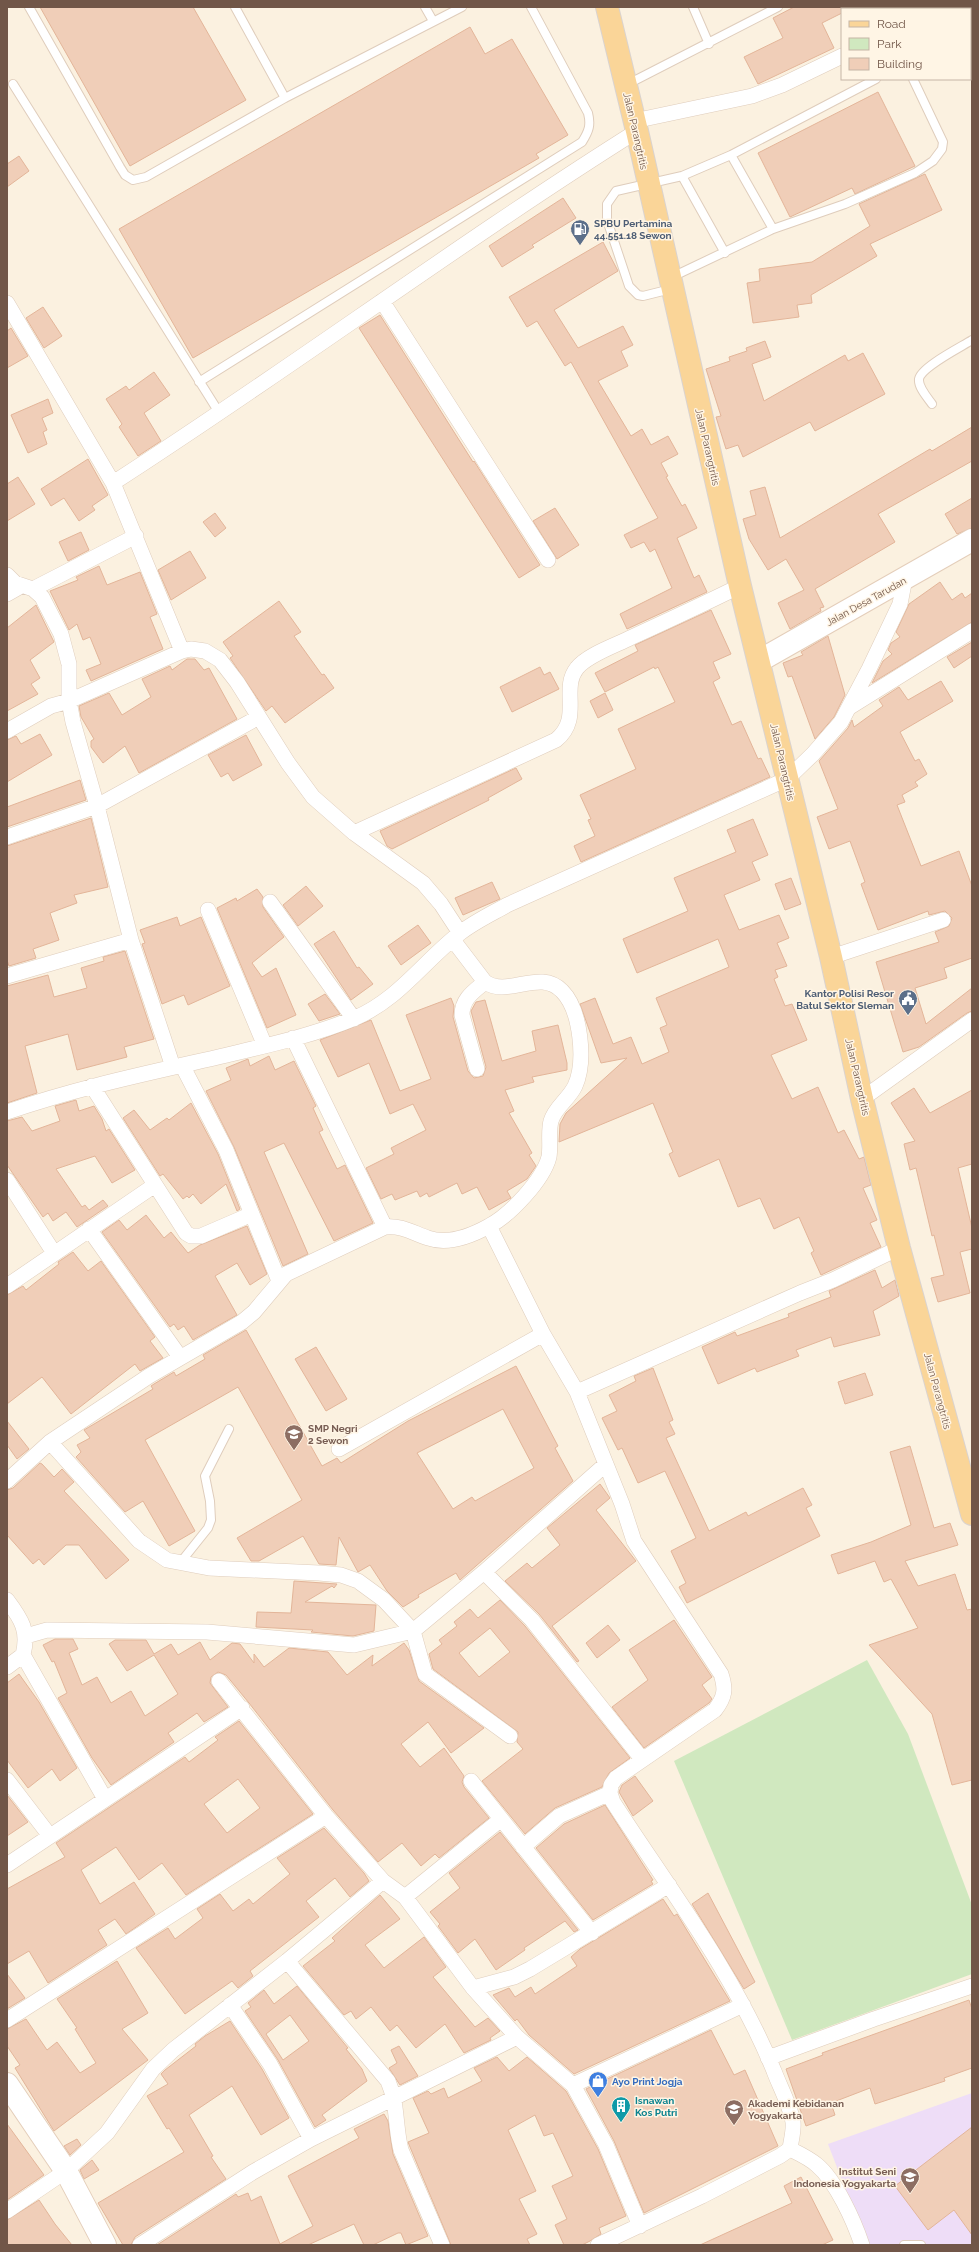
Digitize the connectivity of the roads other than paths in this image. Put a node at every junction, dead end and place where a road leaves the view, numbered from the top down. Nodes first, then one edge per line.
1 (29, 7) edge
2 (235, 7) edge
3 (425, 7) edge
4 (462, 7) edge
5 (531, 7) edge
6 (607, 7) edge
7 (694, 7) edge
8 (778, 7) edge
9 (763, 11) edge
10 (433, 21) junction
11 (709, 44) junction
12 (841, 56) edge
13 (874, 80) edge
14 (913, 80) edge
15 (13, 84) dead end
16 (626, 85) junction
17 (285, 98) junction
18 (636, 126) junction
19 (731, 154) junction
20 (682, 176) junction
21 (648, 183) junction
22 (773, 229) junction
23 (725, 253) junction
24 (670, 284) junction
25 (382, 301) junction
26 (7, 303) edge
27 (972, 340) edge
28 (199, 382) junction
29 (932, 404) dead end
30 (220, 414) junction
31 (113, 483) junction
32 (136, 536) junction
33 (972, 540) edge
34 (548, 560) dead end
35 (7, 575) edge
36 (905, 578) junction
37 (740, 586) junction
38 (27, 587) junction
39 (7, 594) edge
40 (972, 631) edge
41 (182, 651) junction
42 (759, 661) junction
43 (69, 701) junction
44 (849, 708) junction
45 (259, 717) junction
46 (7, 731) edge
47 (787, 779) junction
48 (97, 806) junction
49 (354, 833) junction
50 (7, 837) edge
51 (270, 902) dead end
52 (208, 910) dead end
53 (943, 920) dead end
54 (456, 936) junction
55 (131, 940) junction
56 (831, 957) junction
57 (7, 976) edge
58 (485, 982) junction
59 (354, 1019) junction
60 (972, 1020) edge
61 (293, 1038) junction
62 (265, 1046) junction
63 (177, 1066) junction
64 (477, 1069) dead end
65 (92, 1086) junction
66 (862, 1098) junction
67 (7, 1112) edge
68 (7, 1180) edge
69 (154, 1185) junction
70 (252, 1214) junction
71 (489, 1226) junction
72 (385, 1227) junction
73 (89, 1229) junction
74 (899, 1248) junction
75 (54, 1254) junction
76 (279, 1281) junction
77 (7, 1286) edge
78 (543, 1334) junction
79 (180, 1357) junction
80 (577, 1392) junction
81 (229, 1429) dead end
82 (50, 1442) junction
83 (340, 1449) dead end
84 (606, 1464) junction
85 (7, 1481) edge
86 (972, 1514) edge
87 (180, 1563) junction
88 (484, 1572) junction
89 (7, 1600) edge
90 (413, 1631) junction
91 (26, 1636) junction
92 (23, 1656) junction
93 (7, 1667) edge
94 (219, 1681) dead end
95 (242, 1708) junction
96 (510, 1736) dead end
97 (642, 1759) junction
98 (7, 1780) edge
99 (471, 1781) dead end
100 (610, 1793) junction
101 (105, 1799) junction
102 (326, 1816) junction
103 (500, 1820) junction
104 (50, 1836) junction
105 (523, 1847) junction
106 (7, 1865) edge
107 (383, 1881) junction
108 (669, 1885) junction
109 (405, 1897) junction
110 (592, 1933) junction
111 (287, 1961) junction
112 (972, 1986) edge
113 (473, 1988) junction
114 (230, 2005) junction
115 (743, 2005) junction
116 (7, 2020) edge
117 (517, 2037) junction
118 (768, 2058) junction
119 (7, 2084) edge
120 (573, 2086) junction
121 (394, 2099) junction
122 (311, 2139) junction
123 (790, 2149) junction
124 (66, 2171) junction
125 (7, 2211) edge
126 (640, 2226) junction
127 (105, 2245) edge
128 (140, 2245) edge
129 (442, 2245) edge
130 (598, 2245) edge
131 (862, 2245) edge
132 (904, 2245) edge
133 (921, 2245) edge

1 - 17 lane
2 - 17 lane
3 - 10 lane
4 - 10 lane
5 - 28 lane
6 - 16 main road, Jalan Parangtritis
7 - 11 lane
8 - 9 lane
9 - 11 lane
10 - 17 lane
11 - 16 lane
12 - 18 street
13 - 19 lane
14 - 22 lane
15 - 28 lane
16 - 18 main road, Jalan Parangtritis
18 - 21 main road, Jalan Parangtritis
18 - 25 street
19 - 20 lane
19 - 22 lane
20 - 21 lane
20 - 23 lane
21 - 24 main road, Jalan Parangtritis
21 - 24 lane
22 - 23 lane
23 - 24 lane
24 - 37 main road, Jalan Parangtritis
25 - 30 street
25 - 34 street
26 - 31 street
27 - 29 lane
28 - 30 lane
30 - 31 street
31 - 32 street
32 - 38 street
32 - 41 street
33 - 36 street, Jalan Desa Tarudan
35 - 38 street
36 - 42 street, Jalan Desa Tarudan
36 - 44 street
37 - 42 main road, Jalan Parangtritis
37 - 49 street
38 - 39 street
38 - 43 street
40 - 44 street
41 - 43 street
41 - 45 street
42 - 47 main road, Jalan Parangtritis
43 - 46 street
43 - 48 street
44 - 47 street
45 - 48 street
45 - 49 street
47 - 54 street
47 - 56 main road, Jalan Parangtritis
48 - 50 street
48 - 55 street
49 - 54 street
51 - 59 street
52 - 62 street
53 - 56 street
54 - 58 street
54 - 59 street
55 - 57 street
55 - 63 street
56 - 66 main road, Jalan Parangtritis
58 - 64 street
58 - 71 street
59 - 61 street
60 - 66 street
61 - 62 street
61 - 72 street
62 - 63 street
63 - 65 street
63 - 70 street
65 - 67 street
65 - 69 street
66 - 74 main road, Jalan Parangtritis
68 - 75 street
69 - 70 street
69 - 73 street
70 - 76 street
71 - 72 street
71 - 78 street
72 - 76 street
73 - 75 street
73 - 79 street
74 - 80 street
74 - 86 main road, Jalan Parangtritis
75 - 77 street
76 - 79 street
78 - 80 street
78 - 83 street
79 - 82 street
80 - 84 street
81 - 87 lane
82 - 85 street
82 - 87 street
84 - 88 street
84 - 97 street
87 - 90 street
88 - 90 street
88 - 97 street
89 - 91 street
90 - 91 street
90 - 96 street
91 - 92 street
92 - 93 street
92 - 101 street
94 - 95 street
95 - 101 street
95 - 102 street
97 - 100 street
98 - 104 street
99 - 103 street
100 - 105 street
100 - 108 street
101 - 104 street
102 - 107 street
102 - 116 street
103 - 105 street
103 - 109 street
104 - 106 street
105 - 110 street
107 - 109 street
107 - 111 street
108 - 110 street
108 - 115 street
109 - 113 street
110 - 113 street
111 - 114 street
111 - 121 street
112 - 118 street
113 - 117 street
114 - 122 street
114 - 124 street
115 - 118 street
115 - 120 street
117 - 120 street
117 - 121 street
118 - 123 street
119 - 124 street
120 - 126 street
121 - 122 street
121 - 129 street
122 - 128 street
123 - 126 street
123 - 131 street
124 - 125 street
124 - 127 street
126 - 130 street
132 - 133 lane

